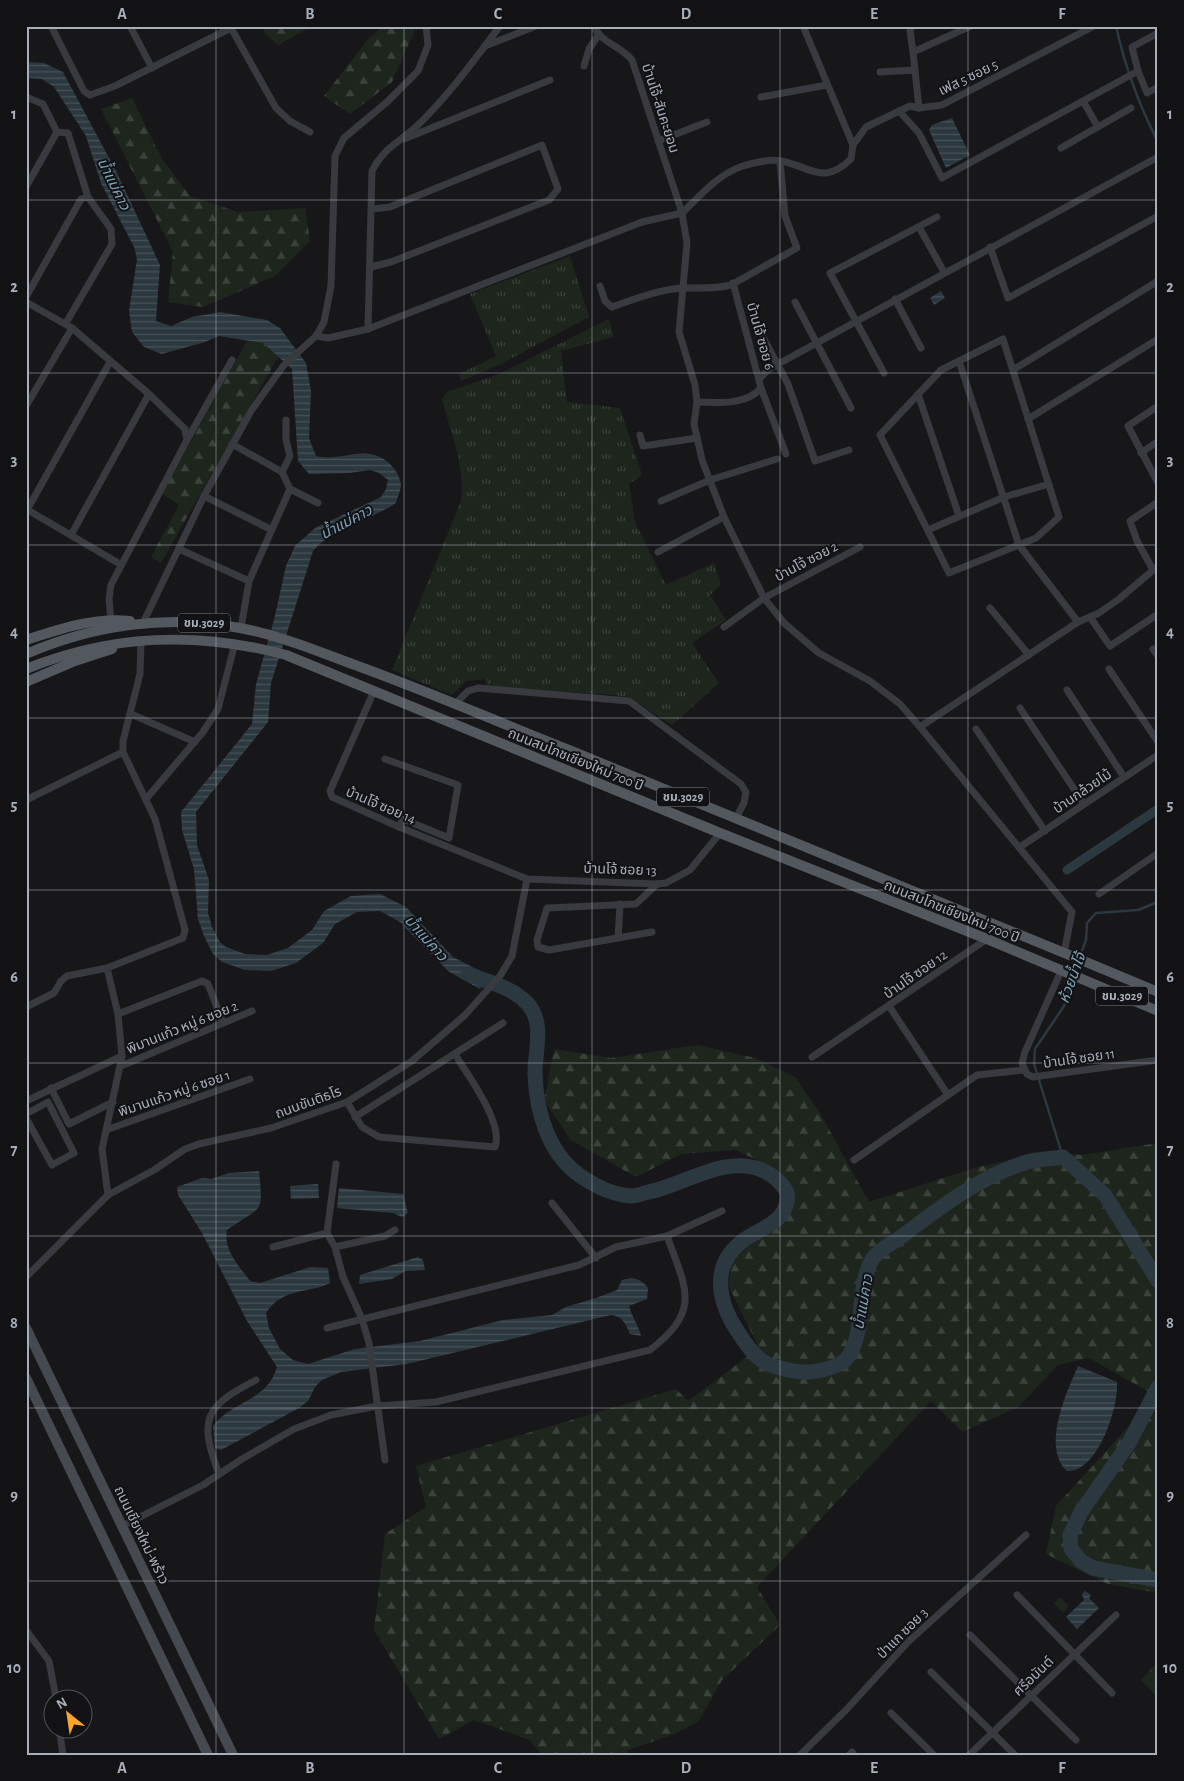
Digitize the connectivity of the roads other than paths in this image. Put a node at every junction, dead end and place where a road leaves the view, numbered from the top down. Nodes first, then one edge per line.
1 (51, 26) edge
2 (130, 26) edge
3 (500, 26) edge
4 (536, 26) edge
5 (594, 26) edge
6 (803, 26) edge
7 (912, 26) edge
8 (971, 26) edge
9 (1094, 26) edge
10 (230, 27) edge
11 (426, 27) edge
12 (1084, 29) edge
13 (1158, 32) edge
14 (599, 34) junction
15 (485, 46) junction
16 (912, 52) junction
17 (584, 66) dead end
18 (152, 68) junction
19 (915, 70) junction
20 (1138, 71) junction
21 (880, 72) dead end
22 (550, 80) dead end
23 (827, 85) junction
24 (1158, 87) edge
25 (26, 97) edge
26 (761, 97) dead end
27 (1083, 100) junction
28 (919, 108) junction
29 (1131, 108) dead end
30 (899, 111) junction
31 (707, 122) dead end
32 (1098, 127) junction
33 (57, 132) junction
34 (310, 132) dead end
35 (658, 141) junction
36 (394, 143) junction
37 (853, 145) junction
38 (1061, 148) dead end
39 (1158, 156) edge
40 (780, 161) junction
41 (26, 187) edge
42 (88, 197) junction
43 (373, 209) junction
44 (682, 213) junction
45 (1158, 216) edge
46 (937, 217) dead end
47 (919, 227) junction
48 (990, 248) junction
49 (371, 267) junction
50 (944, 272) junction
51 (1158, 281) edge
52 (734, 283) junction
53 (600, 286) dead end
54 (683, 288) junction
55 (26, 296) edge
56 (895, 299) junction
57 (26, 302) edge
58 (795, 302) dead end
59 (856, 321) junction
60 (70, 325) junction
61 (368, 329) junction
62 (759, 330) dead end
63 (1158, 338) edge
64 (313, 339) junction
65 (816, 343) junction
66 (921, 348) dead end
67 (232, 360) dead end
68 (959, 361) junction
69 (110, 362) junction
70 (776, 364) junction
71 (1013, 370) junction
72 (884, 373) dead end
73 (760, 378) junction
74 (761, 388) junction
75 (149, 394) junction
76 (918, 394) junction
77 (698, 402) junction
78 (26, 406) edge
79 (1158, 406) edge
80 (851, 408) dead end
81 (1028, 419) junction
82 (286, 420) dead end
83 (640, 435) dead end
84 (697, 438) junction
85 (187, 440) junction
86 (1158, 441) edge
87 (232, 444) junction
88 (849, 450) dead end
89 (1141, 453) junction
90 (786, 454) dead end
91 (777, 460) dead end
92 (282, 472) junction
93 (710, 480) junction
94 (1158, 483) edge
95 (1049, 484) junction
96 (290, 489) junction
97 (204, 496) junction
98 (1004, 497) junction
99 (661, 501) dead end
100 (1158, 502) edge
101 (318, 503) dead end
102 (27, 509) edge
103 (959, 516) junction
104 (724, 517) junction
105 (270, 529) junction
106 (928, 530) junction
107 (71, 535) junction
108 (1019, 545) junction
109 (860, 547) dead end
110 (179, 549) junction
111 (658, 552) dead end
112 (120, 564) junction
113 (1155, 568) edge
114 (249, 581) junction
115 (764, 598) junction
116 (990, 608) dead end
117 (1158, 614) edge
118 (1090, 617) junction
119 (111, 620) junction
120 (1078, 622) junction
121 (143, 623) junction
122 (724, 627) dead end
123 (241, 628) junction
124 (26, 640) edge
125 (136, 641) junction
126 (235, 644) junction
127 (1153, 649) dead end
128 (26, 654) edge
129 (1029, 655) junction
130 (1158, 656) edge
131 (26, 669) edge
132 (1109, 669) dead end
133 (26, 682) edge
134 (1067, 690) dead end
135 (374, 691) junction
136 (455, 704) junction
137 (1020, 708) dead end
138 (131, 714) junction
139 (920, 727) junction
140 (976, 729) dead end
141 (195, 742) junction
142 (1158, 742) edge
143 (123, 752) junction
144 (1158, 755) edge
145 (385, 759) dead end
146 (1124, 777) junction
147 (146, 799) junction
148 (26, 800) edge
149 (1084, 804) junction
150 (736, 818) junction
151 (399, 828) junction
152 (1044, 830) junction
153 (720, 833) junction
154 (1020, 848) junction
155 (1158, 853) edge
156 (527, 879) junction
157 (657, 884) junction
158 (1099, 894) dead end
159 (620, 904) junction
160 (652, 932) dead end
161 (618, 938) junction
162 (987, 939) junction
163 (1064, 953) junction
164 (107, 968) junction
165 (1064, 972) junction
166 (1158, 992) edge
167 (889, 1006) junction
168 (26, 1007) edge
169 (252, 1011) dead end
170 (1158, 1011) edge
171 (118, 1014) junction
172 (223, 1023) junction
173 (503, 1023) dead end
174 (455, 1054) junction
175 (122, 1056) junction
176 (812, 1057) dead end
177 (1158, 1060) edge
178 (121, 1066) junction
179 (1024, 1070) junction
180 (250, 1079) dead end
181 (51, 1088) junction
182 (948, 1095) junction
183 (26, 1101) edge
184 (113, 1102) junction
185 (347, 1102) junction
186 (26, 1116) edge
187 (355, 1117) junction
188 (106, 1130) junction
189 (854, 1160) dead end
190 (336, 1164) dead end
191 (108, 1195) junction
192 (552, 1203) dead end
193 (722, 1211) dead end
194 (394, 1230) dead end
195 (327, 1232) junction
196 (667, 1236) junction
197 (273, 1247) dead end
198 (335, 1247) junction
199 (596, 1258) junction
200 (26, 1277) edge
201 (362, 1319) junction
202 (26, 1328) edge
203 (327, 1328) dead end
204 (26, 1378) edge
205 (256, 1380) dead end
206 (377, 1406) junction
207 (385, 1460) dead end
208 (219, 1474) junction
209 (122, 1526) junction
210 (1026, 1535) dead end
211 (1017, 1595) dead end
212 (1116, 1615) dead end
213 (26, 1630) edge
214 (970, 1635) dead end
215 (1073, 1654) junction
216 (931, 1672) dead end
217 (54, 1688) edge
218 (1112, 1692) dead end
219 (1032, 1694) junction
220 (891, 1713) dead end
221 (993, 1732) junction
222 (60, 1738) edge
223 (1076, 1740) dead end
224 (63, 1755) edge
225 (208, 1755) edge
226 (233, 1755) edge
227 (800, 1755) edge
228 (934, 1755) edge
229 (969, 1755) edge
230 (1015, 1755) edge

1 - 18 street
2 - 18 street
3 - 15 street
4 - 15 street
5 - 14 street, บ้านโจ้-สันคะยอม
6 - 23 street
7 - 16 street
8 - 16 street
9 - 12 street, เฟส 5 ซอย 5
10 - 18 street
10 - 34 street
11 - 64 street
12 - 28 street, เฟส 5 ซอย 5
13 - 20 street
14 - 17 street
14 - 35 street, บ้านโจ้-สันคะยอม
15 - 36 street
16 - 19 street
19 - 21 street
19 - 28 street
20 - 24 street
20 - 27 street
22 - 36 street
23 - 26 street
23 - 37 street
25 - 33 street
27 - 30 street
27 - 32 street
28 - 30 street, เฟส 5 ซอย 5
29 - 32 street
30 - 37 street, เฟส 5 ซอย 5
31 - 35 street
32 - 38 street
33 - 41 street
33 - 42 street
35 - 44 street, บ้านโจ้-สันคะยอม
36 - 43 street
37 - 40 street, เฟส 5 ซอย 5
39 - 48 street
40 - 44 street, เฟส 5 ซอย 5
40 - 52 street
42 - 55 street
42 - 60 street
43 - 49 street
43 - 49 street
44 - 54 street, บ้านโจ้-สันคะยอม
44 - 61 street
45 - 48 street
46 - 47 street
47 - 50 street
47 - 59 street
48 - 50 street
49 - 61 street
50 - 56 street
51 - 71 street
52 - 54 street
52 - 73 street, บ้านโจ้ ซอย 6
53 - 54 street
54 - 77 street, บ้านโจ้-สันคะยอม
56 - 59 street
56 - 66 street
57 - 60 street
58 - 65 street
59 - 65 street
59 - 72 street
60 - 69 street
60 - 78 street
61 - 64 street
62 - 70 street
63 - 81 street
64 - 87 street
65 - 70 street
65 - 80 street
67 - 85 street
68 - 71 street
68 - 76 street
68 - 98 street
69 - 75 street
69 - 102 street
70 - 73 street
70 - 88 street
71 - 81 street
73 - 74 street, บ้านโจ้ ซอย 6
74 - 77 street, บ้านโจ้ ซอย 6
74 - 90 street
75 - 85 street
75 - 107 street
76 - 103 street
76 - 106 street
77 - 84 street
79 - 89 street
81 - 95 street
82 - 92 street
83 - 84 street
84 - 93 street
85 - 112 street
86 - 89 street
87 - 92 street
87 - 97 street
89 - 94 street
91 - 93 street
92 - 96 street
93 - 99 street
93 - 104 street
95 - 98 street
95 - 108 street
96 - 101 street
96 - 105 street
97 - 105 street
97 - 110 street
98 - 103 street
98 - 108 street
100 - 113 street
102 - 107 street
103 - 106 street
104 - 111 street
104 - 115 street
105 - 114 street
106 - 108 street
107 - 112 street
108 - 120 street
109 - 115 street, บ้านโจ้ ซอย 2
110 - 114 street
110 - 121 street
112 - 119 street
113 - 118 street
114 - 123 street
115 - 122 street, บ้านโจ้ ซอย 2
115 - 139 street
116 - 129 street
117 - 118 street
118 - 120 street
119 - 121 main road
119 - 124 main road
120 - 129 street
121 - 123 main road, ถนนสมโภชเชียงใหม่ 700 ปี / ชม.3029
121 - 128 main road, ถนนสมโภชเชียงใหม่ 700 ปี / ชม.3029
123 - 136 main road, ถนนสมโภชเชียงใหม่ 700 ปี / ชม.3029
125 - 126 main road, ถนนสมโภชเชียงใหม่ 700 ปี / ชม.3029
125 - 131 main road, ถนนสมโภชเชียงใหม่ 700 ปี / ชม.3029
125 - 133 main road
125 - 138 street
126 - 135 main road, ถนนสมโภชเชียงใหม่ 700 ปี / ชม.3029
126 - 141 street
127 - 130 street
129 - 139 street
132 - 142 street
134 - 146 street
135 - 151 street, บ้านโจ้ ซอย 14
135 - 153 main road, ถนนสมโภชเชียงใหม่ 700 ปี / ชม.3029
136 - 150 main road, ถนนสมโภชเชียงใหม่ 700 ปี / ชม.3029
136 - 150 street
137 - 149 street
138 - 141 street
138 - 143 street
139 - 154 street
140 - 152 street
141 - 147 street
143 - 147 street
143 - 148 street
144 - 146 street, บ้านกล้วยไม้
145 - 151 street
146 - 149 street, บ้านกล้วยไม้
147 - 164 street
149 - 152 street, บ้านกล้วยไม้
150 - 163 main road, ถนนสมโภชเชียงใหม่ 700 ปี / ชม.3029
151 - 156 street, บ้านโจ้ ซอย 14
152 - 154 street, บ้านกล้วยไม้
153 - 157 street, บ้านโจ้ ซอย 13
153 - 162 main road, ถนนสมโภชเชียงใหม่ 700 ปี / ชม.3029
154 - 163 street
155 - 158 street
156 - 157 street, บ้านโจ้ ซอย 13
156 - 185 street, ถนนขันติธโร
157 - 159 street
159 - 161 street
159 - 161 street
160 - 161 street
162 - 165 main road, ถนนสมโภชเชียงใหม่ 700 ปี / ชม.3029
162 - 167 street, บ้านโจ้ ซอย 12
163 - 166 main road, ถนนสมโภชเชียงใหม่ 700 ปี / ชม.3029
164 - 168 street
164 - 171 street
165 - 170 main road, ถนนสมโภชเชียงใหม่ 700 ปี / ชม.3029
165 - 179 street, บ้านโจ้ ซอย 11
167 - 176 street, บ้านโจ้ ซอย 12
167 - 182 street
169 - 172 street, พิมานแก้ว หมู่ 6 ซอย 2
171 - 172 street
171 - 175 street
172 - 178 street, พิมานแก้ว หมู่ 6 ซอย 2
173 - 174 street
174 - 187 street
174 - 187 street
175 - 178 street
175 - 181 street
177 - 179 street, บ้านโจ้ ซอย 11
178 - 184 street
179 - 182 street
180 - 188 street, พิมานแก้ว หมู่ 6 ซอย 1
181 - 183 street
181 - 184 street
182 - 189 street
184 - 188 street
185 - 187 street
185 - 191 street, ถนนขันติธโร
186 - 186 street
188 - 191 street
190 - 195 street
191 - 200 street, ถนนขันติธโร
192 - 199 street
193 - 196 street
194 - 198 street
195 - 197 street
195 - 198 street
196 - 199 street
196 - 206 street
198 - 201 street
199 - 201 street
201 - 203 street
201 - 206 street
202 - 209 main road, ถนนเชียงใหม่-พร้าว
204 - 225 main road
205 - 208 street
206 - 207 street
206 - 208 street
208 - 209 street
209 - 226 main road, ถนนเชียงใหม่-พร้าว
210 - 227 street, ป่าแก ซอย 3
211 - 215 street
212 - 215 street, ศรีอนันต์
213 - 217 street
214 - 219 street
215 - 218 street
215 - 219 street, ศรีอนันต์
216 - 221 street
219 - 221 street, ศรีอนันต์
219 - 223 street
220 - 228 street
221 - 229 street, ศรีอนันต์
221 - 230 street
222 - 224 street

